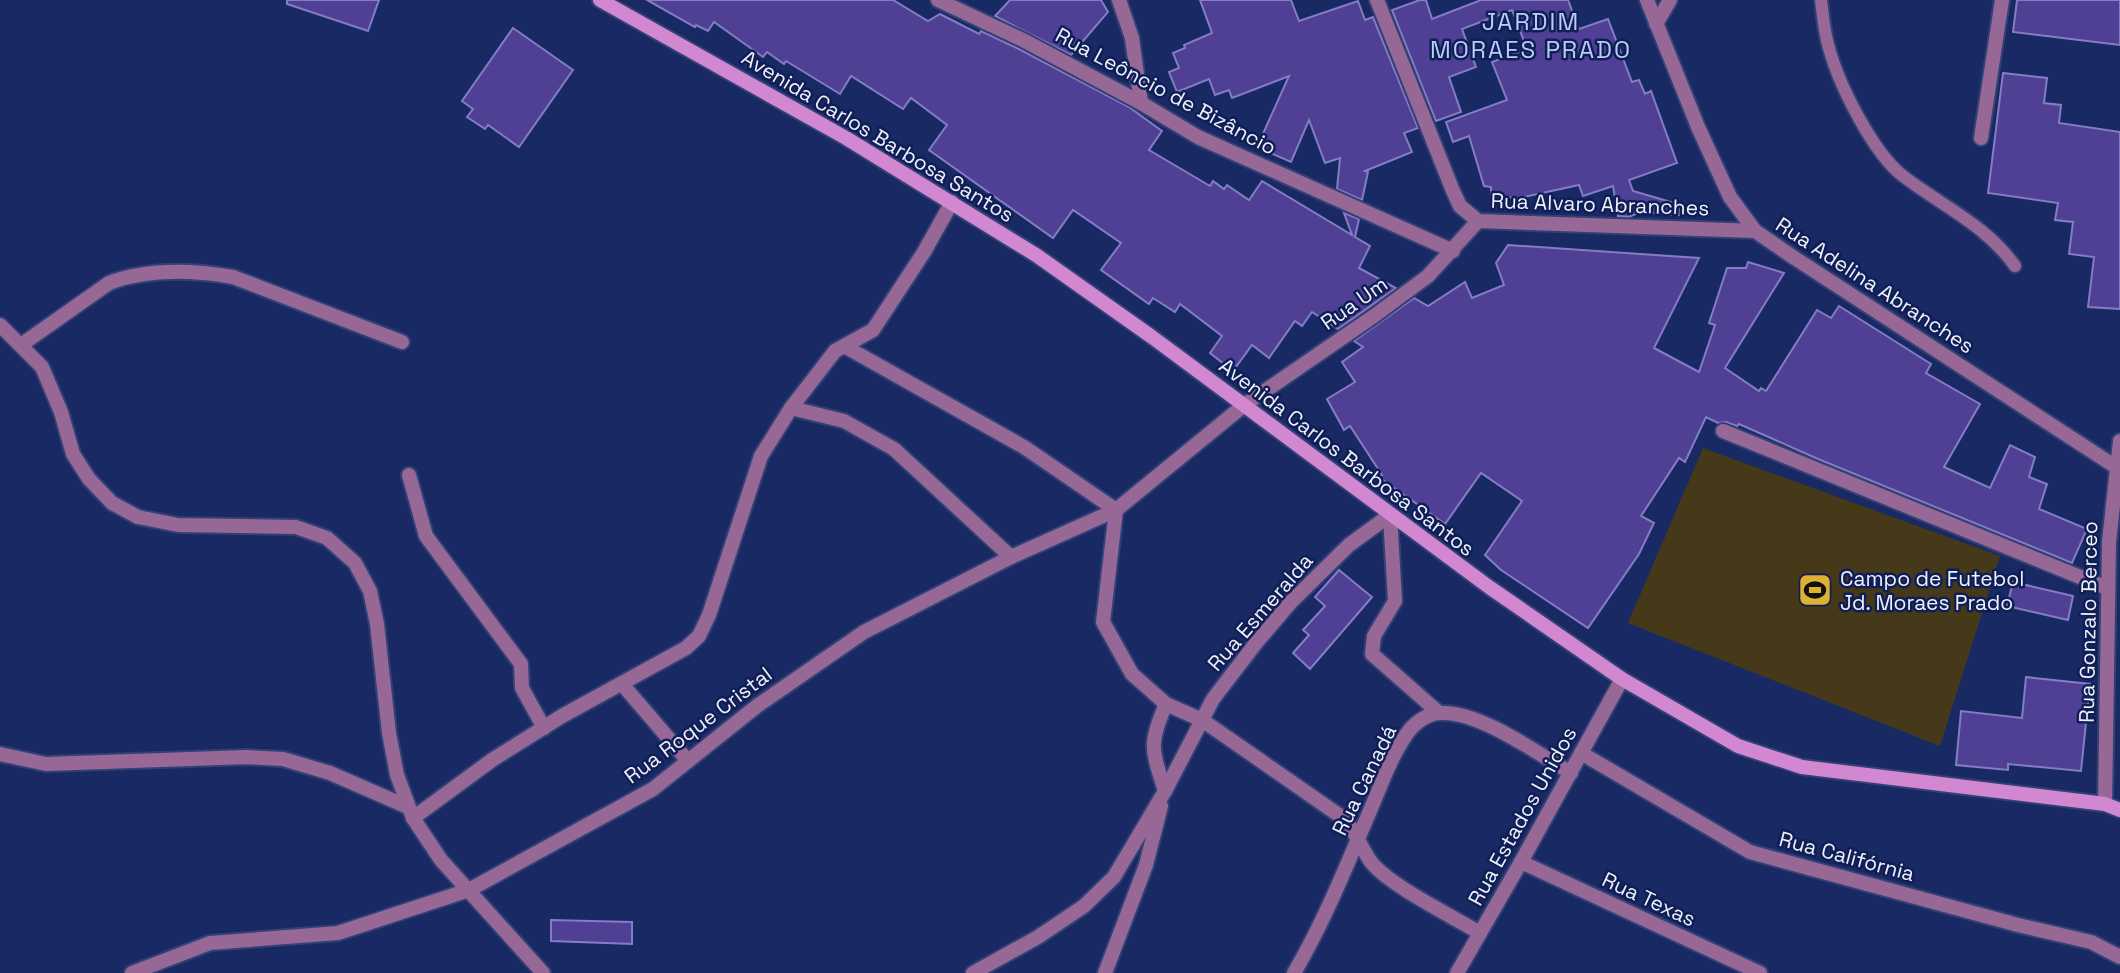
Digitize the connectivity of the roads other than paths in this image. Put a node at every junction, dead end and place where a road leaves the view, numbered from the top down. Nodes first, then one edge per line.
1 (600, 0) edge
2 (937, 0) edge
3 (1119, 0) edge
4 (1377, 0) edge
5 (1647, 0) edge
6 (1670, 0) edge
7 (1821, 0) edge
8 (2002, 0) edge
9 (1656, 24) junction
10 (1141, 103) junction
11 (1981, 138) dead end
12 (953, 202) junction
13 (1478, 221) junction
14 (1755, 230) junction
15 (1452, 251) junction
16 (2015, 267) dead end
17 (0, 325) edge
18 (402, 342) dead end
19 (22, 345) junction
20 (844, 346) junction
21 (1243, 406) junction
22 (792, 408) junction
23 (1723, 430) dead end
24 (2120, 441) edge
25 (2116, 467) junction
26 (409, 475) dead end
27 (1116, 510) junction
28 (1390, 515) junction
29 (1011, 557) junction
30 (2107, 588) junction
31 (2114, 646) edge
32 (1622, 679) junction
33 (622, 684) junction
34 (1166, 704) junction
35 (1438, 712) junction
36 (1202, 720) junction
37 (544, 728) junction
38 (1581, 753) junction
39 (0, 754) edge
40 (688, 761) junction
41 (1571, 773) junction
42 (1165, 792) junction
43 (2105, 804) junction
44 (2120, 810) edge
45 (411, 813) junction
46 (1359, 837) junction
47 (1521, 862) junction
48 (468, 890) junction
49 (1480, 933) junction
50 (2120, 957) edge
51 (132, 973) edge
52 (543, 973) edge
53 (973, 973) edge
54 (1105, 973) edge
55 (1294, 973) edge
56 (1457, 973) edge
57 (1760, 973) edge

1 - 12 main road, Avenida Carlos Barbosa Santos
2 - 10 street, Rua Leôncio de Bizâncio
3 - 10 street
4 - 13 street, Rua Alvaro Abranches
5 - 9 street, Rua Adelina Abranches
6 - 9 street
7 - 16 lane
8 - 11 street
9 - 14 street, Rua Adelina Abranches
10 - 15 street, Rua Leôncio de Bizâncio
12 - 20 street
12 - 21 main road, Avenida Carlos Barbosa Santos
13 - 14 street, Rua Alvaro Abranches
13 - 15 street, Rua Um
14 - 25 street, Rua Adelina Abranches
15 - 21 street, Rua Um
17 - 19 street
18 - 19 street
19 - 45 street
20 - 22 street
20 - 27 street
21 - 27 street, Rua Roque Cristal
21 - 28 main road, Avenida Carlos Barbosa Santos
22 - 29 street
22 - 33 street
23 - 30 street
24 - 25 street, Rua Gonzalo Berceo
25 - 30 street, Rua Gonzalo Berceo
26 - 37 street
27 - 29 street, Rua Roque Cristal
27 - 34 street
28 - 32 main road, Avenida Carlos Barbosa Santos
28 - 35 street
28 - 36 street, Rua Esmeralda
29 - 40 street, Rua Roque Cristal
30 - 31 street, Rua Gonzalo Berceo
31 - 43 street, Rua Gonzalo Berceo
32 - 38 street, Rua Estados Unidos
32 - 43 main road, Avenida Carlos Barbosa Santos
33 - 37 street
33 - 40 street
34 - 36 street
34 - 42 street
35 - 41 street
35 - 46 street, Rua Canadá
36 - 42 street, Rua Esmeralda
36 - 46 street
37 - 45 street
38 - 41 street, Rua Estados Unidos
38 - 50 street, Rua Califórnia
39 - 45 street
40 - 48 street, Rua Roque Cristal
41 - 47 street, Rua Estados Unidos
42 - 53 street, Rua Esmeralda
42 - 54 street, Rua Esmeralda
43 - 44 main road, Avenida Carlos Barbosa Santos
45 - 48 street
46 - 49 street
46 - 55 street, Rua Canadá
47 - 49 street, Rua Estados Unidos
47 - 57 street, Rua Texas
48 - 51 street, Rua Roque Cristal
48 - 52 street
49 - 56 street, Rua Estados Unidos

